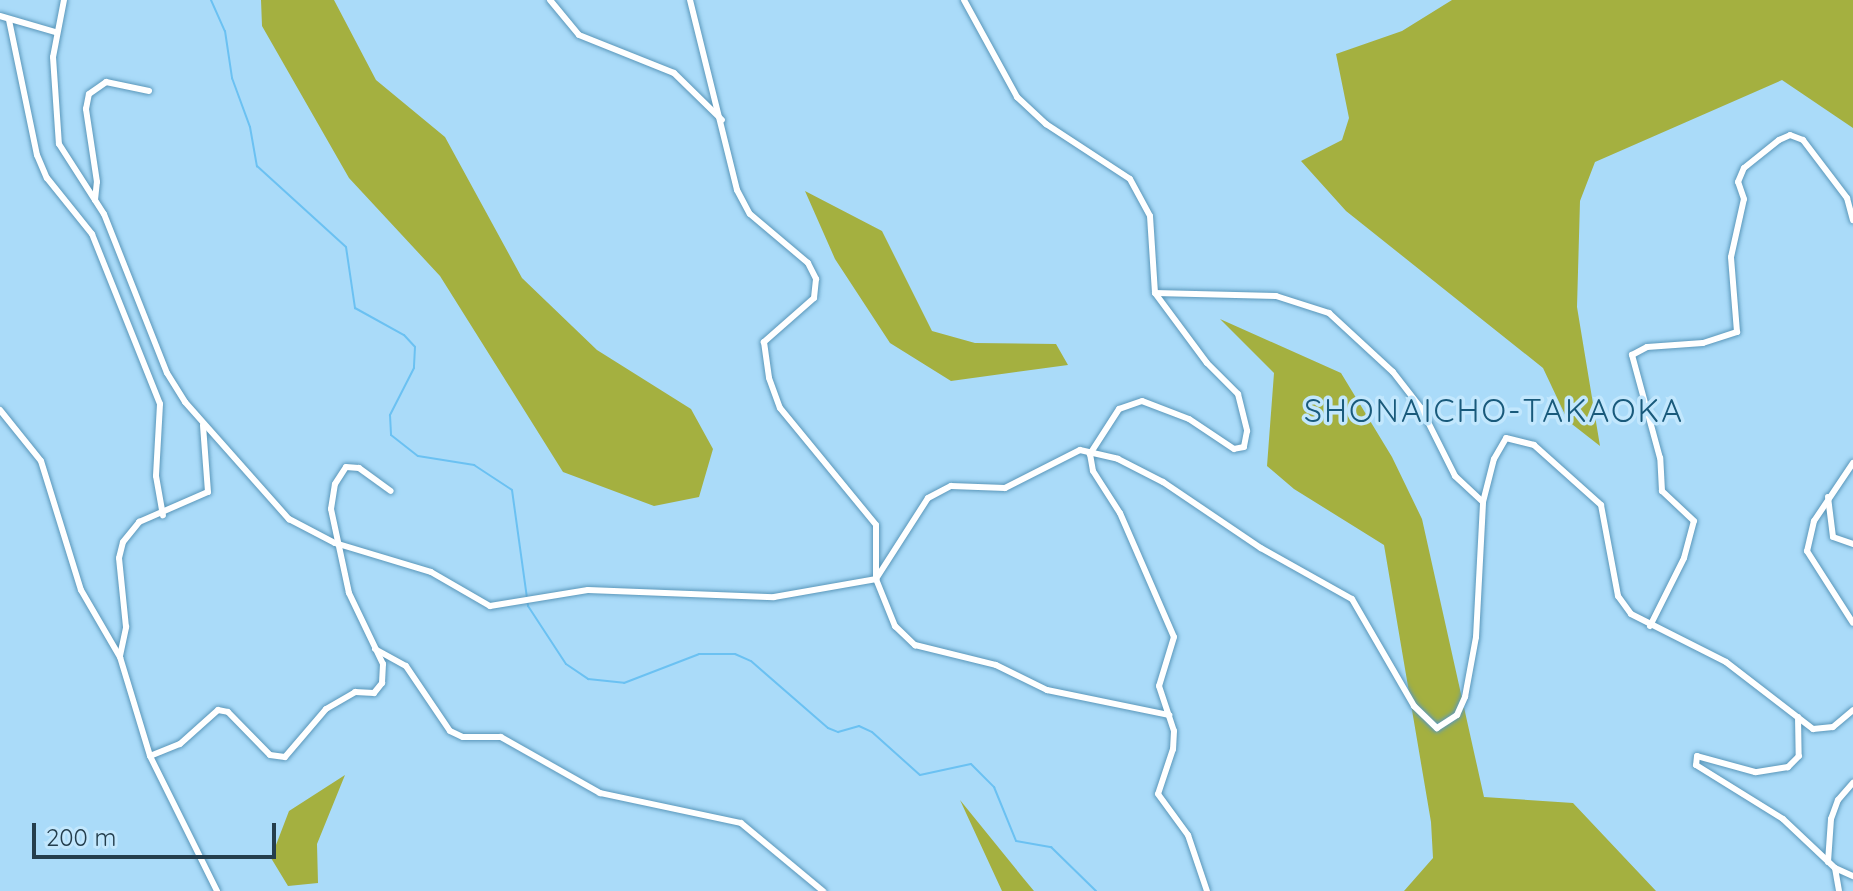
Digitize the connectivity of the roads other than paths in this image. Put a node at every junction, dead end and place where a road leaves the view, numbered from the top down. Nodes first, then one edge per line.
1 (64, 0) edge
2 (550, 0) edge
3 (690, 0) edge
4 (964, 0) edge
5 (0, 16) edge
6 (9, 20) junction
7 (55, 32) junction
8 (149, 91) dead end
9 (722, 120) junction
10 (95, 200) junction
11 (1853, 220) edge
12 (1155, 293) junction
13 (0, 410) edge
14 (203, 425) junction
15 (1090, 454) junction
16 (1853, 463) edge
17 (391, 491) dead end
18 (1828, 497) junction
19 (1483, 502) junction
20 (163, 515) junction
21 (335, 543) junction
22 (1853, 544) edge
23 (876, 579) junction
24 (1853, 623) edge
25 (1650, 626) junction
26 (375, 649) junction
27 (120, 657) junction
28 (1853, 710) edge
29 (1169, 715) junction
30 (1798, 717) junction
31 (150, 756) junction
32 (1853, 783) edge
33 (1828, 862) junction
34 (1835, 868) junction
35 (1853, 876) edge
36 (217, 891) edge
37 (823, 891) edge
38 (1207, 891) edge
39 (1839, 891) edge

1 - 7 street
2 - 9 street
3 - 9 street
4 - 12 street
5 - 6 street
6 - 7 street
6 - 20 street
7 - 10 street
8 - 10 street
9 - 23 street
10 - 14 street
11 - 25 street
12 - 15 street
12 - 19 street
13 - 27 street
14 - 20 street
14 - 21 street
15 - 19 street
15 - 23 street
15 - 29 street
16 - 18 street
17 - 21 street
18 - 22 street
18 - 24 street
19 - 25 street
20 - 27 street
21 - 23 street
21 - 26 street
23 - 29 street
25 - 30 street
26 - 31 street
26 - 37 street
27 - 31 street
28 - 30 street
29 - 38 street
30 - 33 street
31 - 36 street
32 - 33 street
33 - 34 street
34 - 35 street
34 - 39 street

